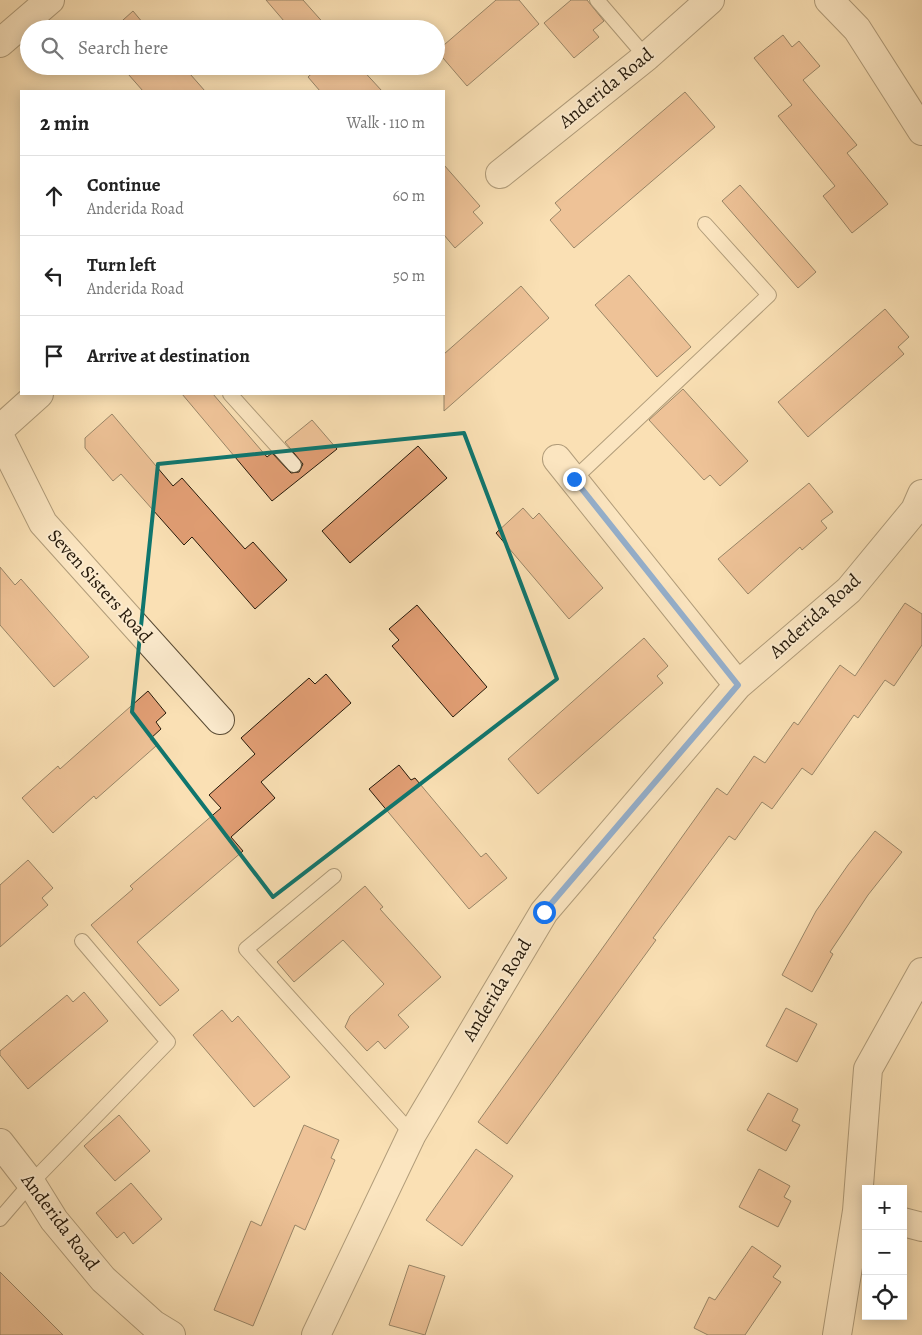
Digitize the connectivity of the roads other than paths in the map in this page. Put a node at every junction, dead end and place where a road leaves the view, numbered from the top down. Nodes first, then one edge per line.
1 (50, 0) edge
2 (597, 0) edge
3 (710, 0) edge
4 (828, 0) edge
5 (27, 20) edge
6 (20, 26) edge
7 (0, 43) edge
8 (646, 57) junction
9 (922, 131) edge
10 (500, 174) dead end
11 (704, 224) dead end
12 (38, 395) edge
13 (231, 395) edge
14 (0, 429) edge
15 (0, 437) edge
16 (557, 459) dead end
17 (294, 465) dead end
18 (574, 479) junction
19 (922, 494) edge
20 (738, 685) junction
21 (220, 720) dead end
22 (334, 876) dead end
23 (82, 942) dead end
24 (922, 972) edge
25 (412, 1134) junction
26 (0, 1143) edge
27 (31, 1183) junction
28 (863, 1185) edge
29 (862, 1212) edge
30 (0, 1219) edge
31 (907, 1223) edge
32 (922, 1226) edge
33 (171, 1335) edge
34 (316, 1335) edge
35 (837, 1335) edge

1 - 5 street
2 - 8 lane
3 - 8 street, Anderida Road
4 - 9 street
6 - 7 street
8 - 10 street, Anderida Road
11 - 18 lane
12 - 14 street
13 - 17 lane
15 - 21 street, Seven Sisters Road
16 - 18 street
18 - 20 street
19 - 20 street, Anderida Road
20 - 25 street, Anderida Road
22 - 25 lane
23 - 27 lane
24 - 28 street
25 - 34 street, Anderida Road
26 - 27 street, Anderida Road
27 - 30 lane
27 - 33 street, Anderida Road
29 - 35 street
31 - 32 street

